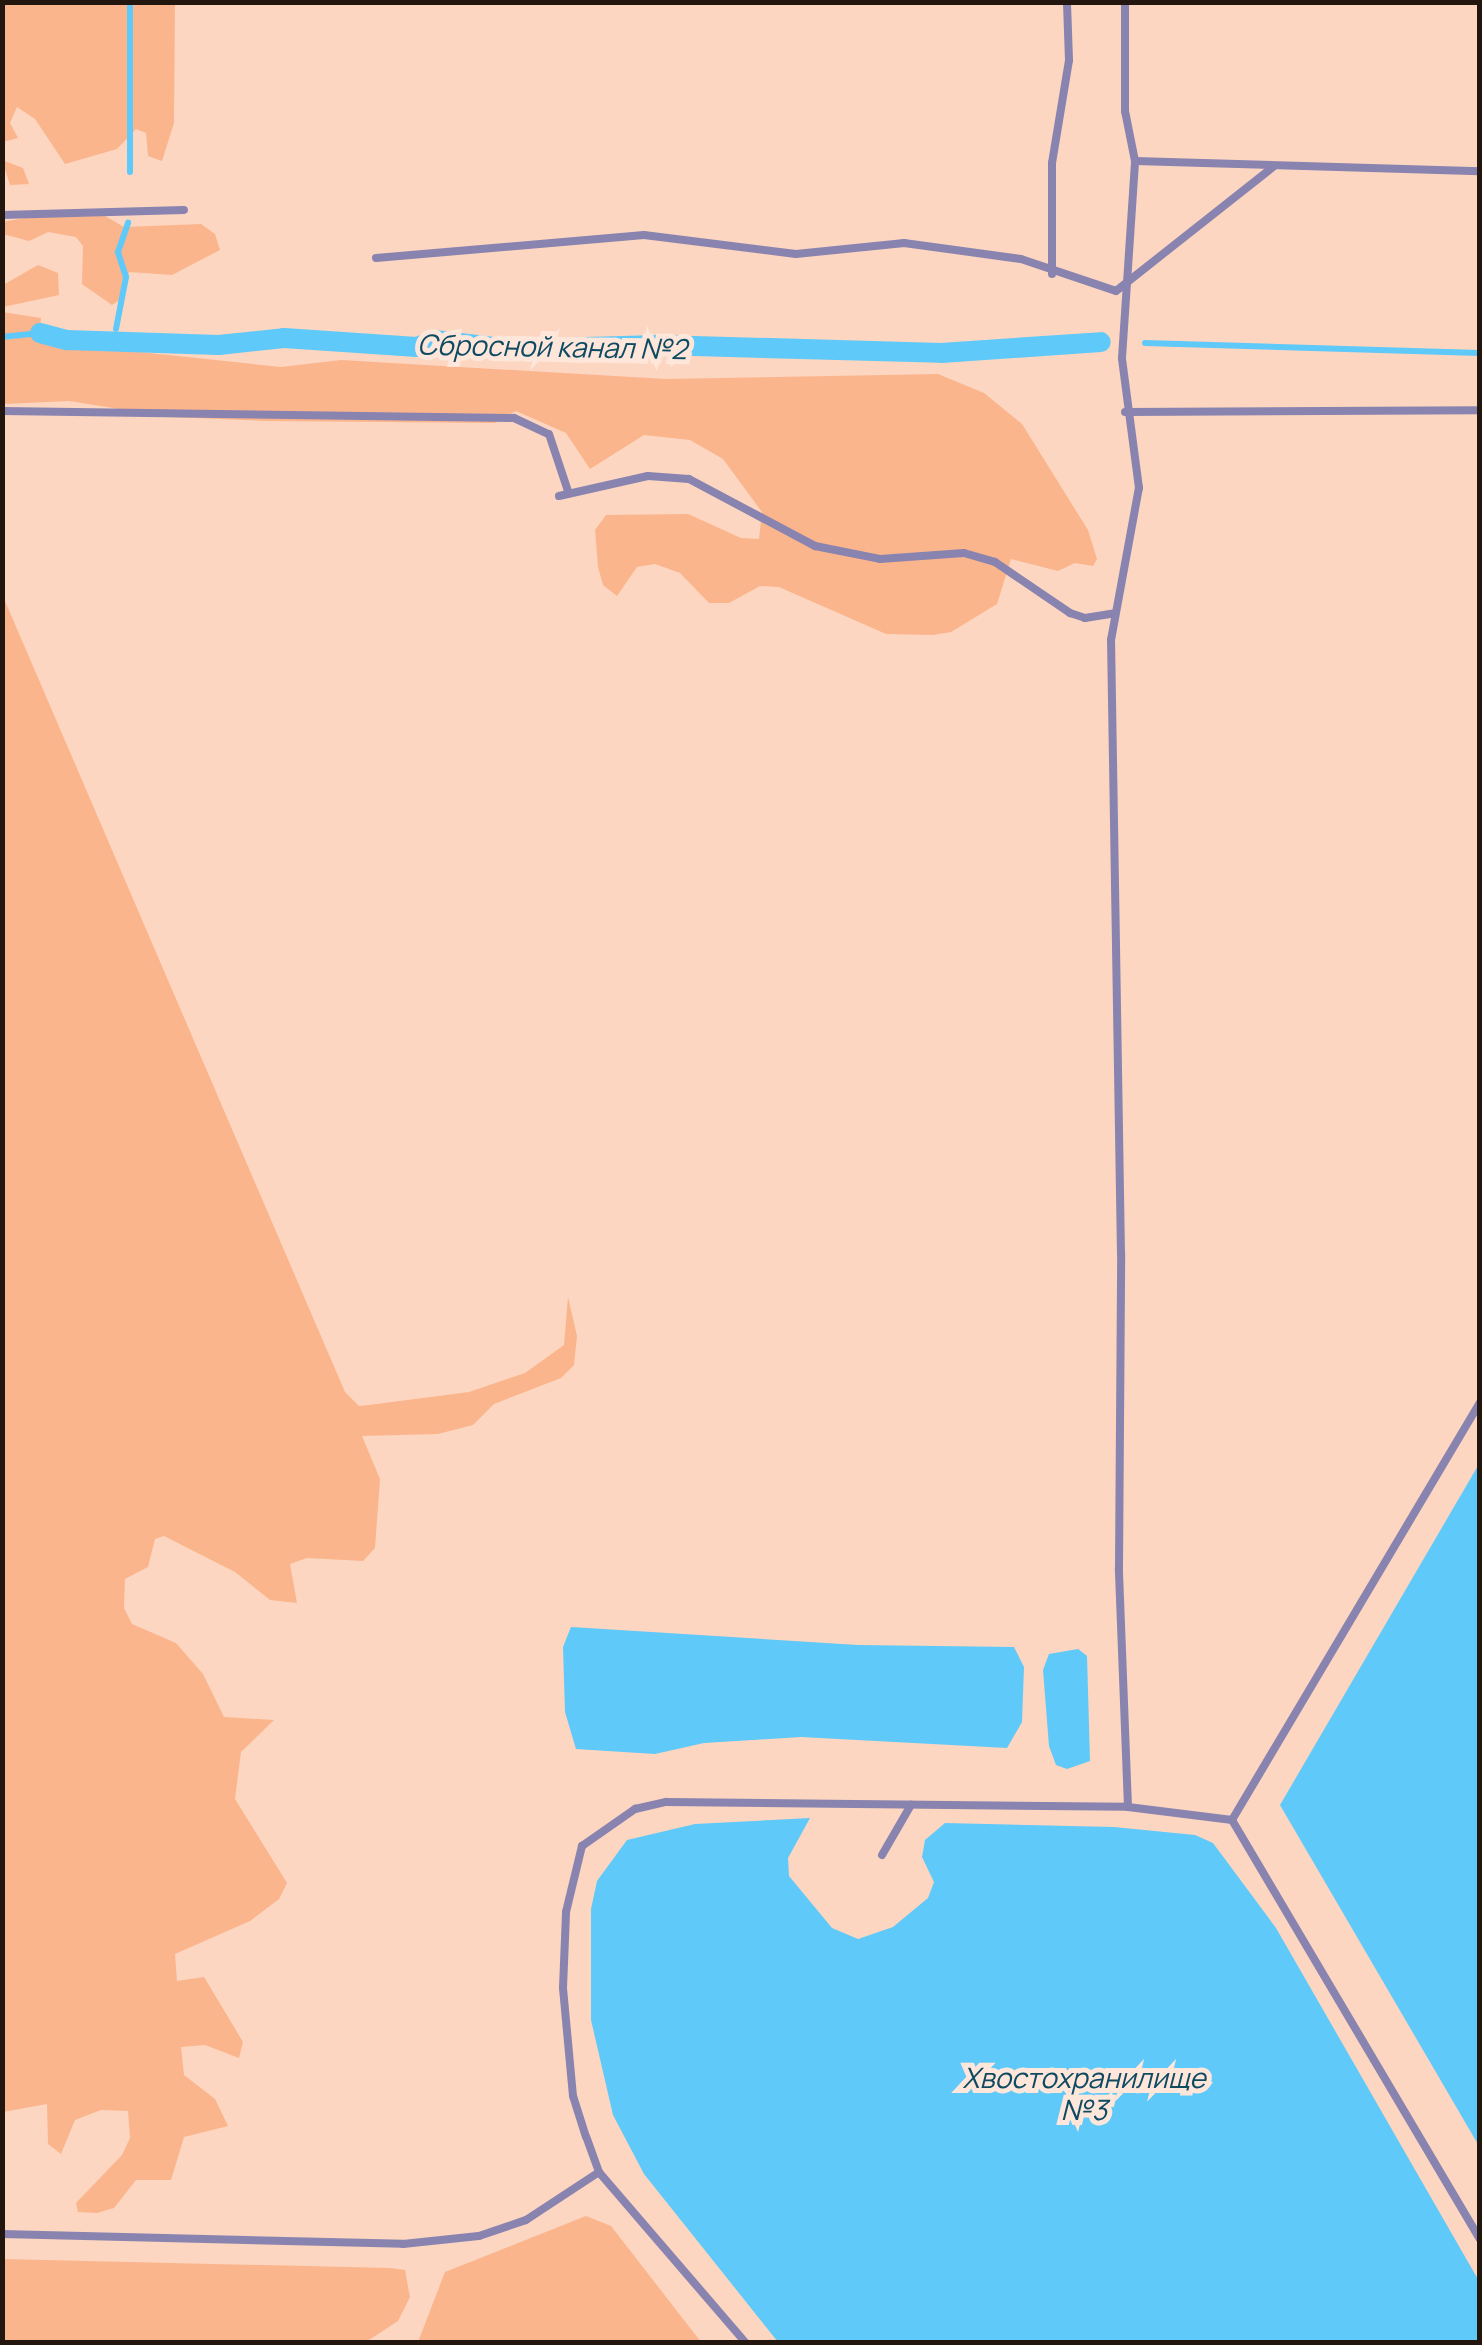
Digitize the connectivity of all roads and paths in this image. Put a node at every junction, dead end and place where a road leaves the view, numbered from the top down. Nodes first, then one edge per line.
1 (1066, 2) edge
2 (1125, 2) edge
3 (1135, 161) junction
4 (1274, 166) junction
5 (1480, 171) edge
6 (184, 210) dead end
7 (2, 215) edge
8 (376, 258) dead end
9 (1052, 274) junction
10 (1126, 287) junction
11 (1480, 410) edge
12 (2, 411) edge
13 (1125, 412) junction
14 (570, 494) junction
15 (559, 496) dead end
16 (1114, 614) junction
17 (1480, 1402) edge
18 (911, 1805) junction
19 (1128, 1808) junction
20 (1232, 1820) junction
21 (882, 1855) dead end
22 (599, 2172) junction
23 (2, 2234) edge
24 (1480, 2239) edge
25 (745, 2342) edge

1 - 9 lane
2 - 3 lane
3 - 4 lane
3 - 10 lane
4 - 5 lane
4 - 10 lane
6 - 7 lane
8 - 9 lane
9 - 10 lane
10 - 13 lane
11 - 13 lane
12 - 14 lane
13 - 16 lane
14 - 15 lane
14 - 16 lane
16 - 19 lane
17 - 20 lane
18 - 19 lane
18 - 21 lane
18 - 22 lane
19 - 20 lane
20 - 24 lane
22 - 23 lane
22 - 25 lane

